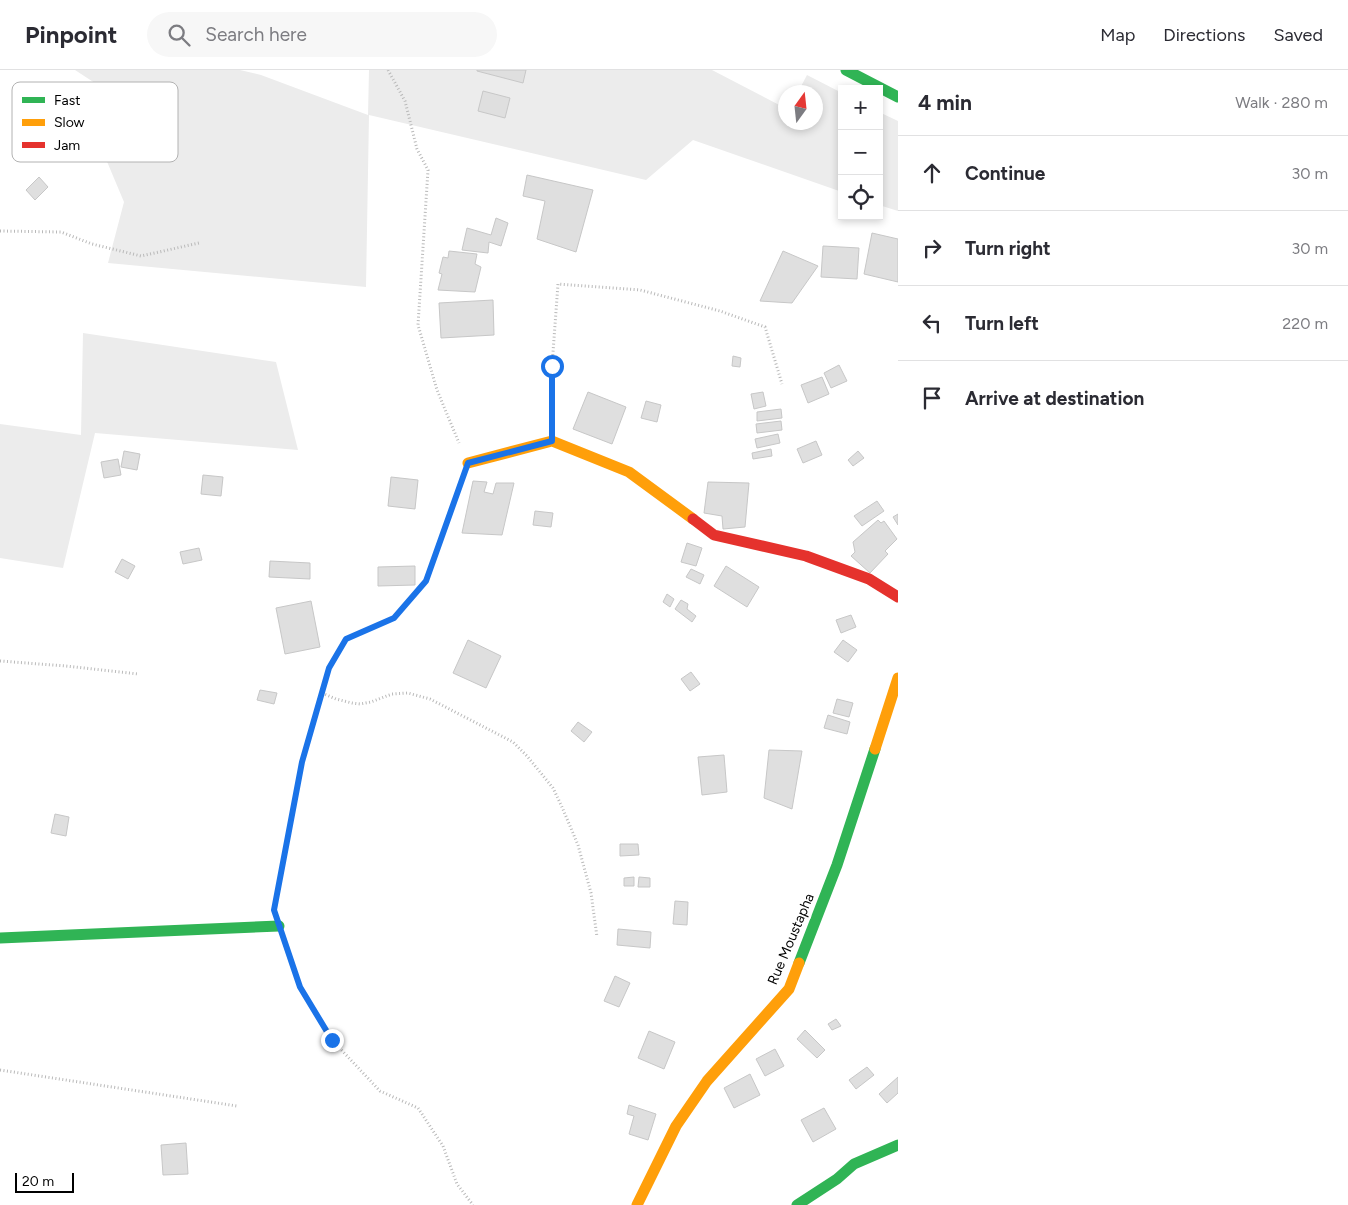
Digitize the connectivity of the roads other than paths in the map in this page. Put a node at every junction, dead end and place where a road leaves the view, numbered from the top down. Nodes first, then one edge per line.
1 (846, 70) edge
2 (898, 96) edge
3 (468, 463) road end
4 (898, 597) edge
5 (898, 678) edge
6 (279, 926) road end
7 (0, 938) edge
8 (898, 1145) edge
9 (637, 1205) edge
10 (797, 1205) edge

1 - 2 street
3 - 4 street
5 - 9 street, Rue Moustapha
6 - 7 street
8 - 10 street

